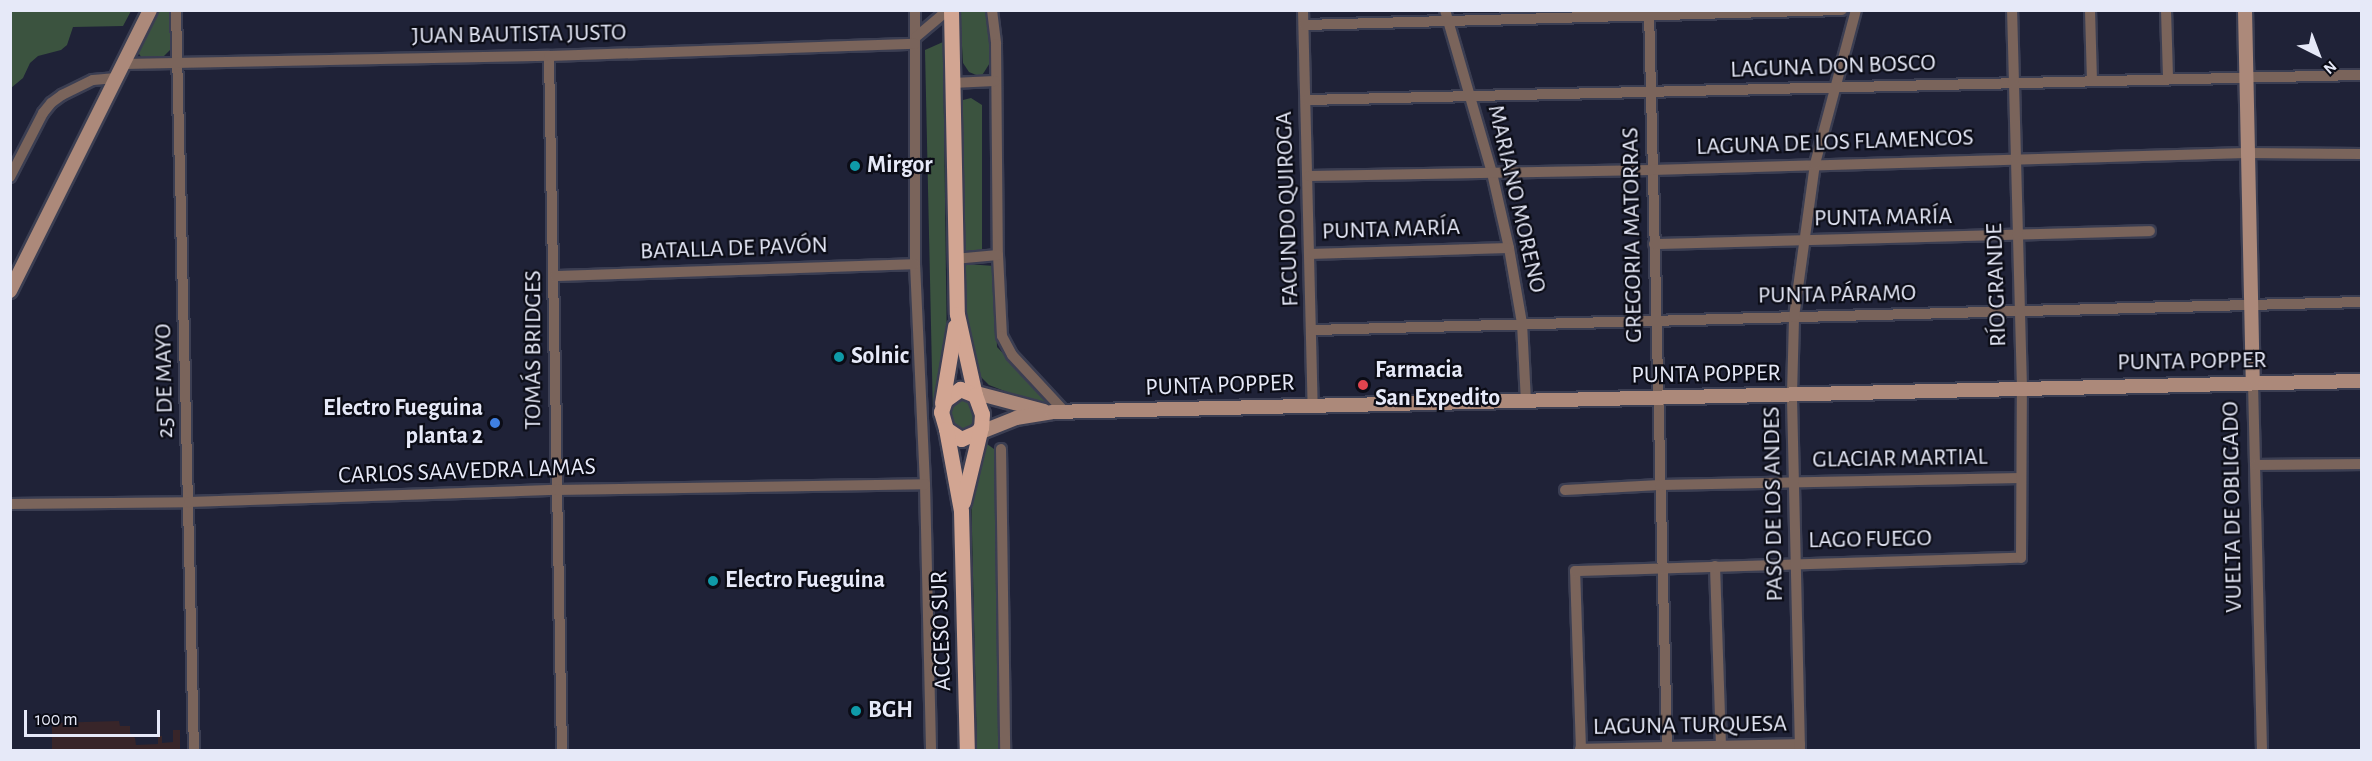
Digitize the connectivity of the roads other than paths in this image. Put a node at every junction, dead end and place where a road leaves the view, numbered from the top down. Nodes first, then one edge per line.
1 (150, 10) edge
2 (176, 10) edge
3 (915, 10) edge
4 (950, 10) edge
5 (993, 10) edge
6 (1303, 10) edge
7 (1842, 10) edge
8 (1856, 10) edge
9 (2013, 10) edge
10 (2090, 10) edge
11 (2166, 10) edge
12 (2245, 10) edge
13 (1648, 13) edge
14 (1446, 16) edge
15 (1304, 25) junction
16 (915, 40) junction
17 (549, 56) junction
18 (178, 62) junction
19 (123, 64) junction
20 (2361, 75) edge
21 (2247, 77) junction
22 (116, 78) junction
23 (2168, 79) junction
24 (2092, 80) junction
25 (995, 81) junction
26 (2014, 82) junction
27 (952, 83) junction
28 (1836, 88) junction
29 (1650, 92) junction
30 (1471, 96) junction
31 (1306, 100) junction
32 (2247, 153) junction
33 (2361, 154) edge
34 (2014, 159) junction
35 (1815, 164) junction
36 (1652, 170) junction
37 (1492, 173) junction
38 (1309, 176) junction
39 (10, 177) edge
40 (2150, 231) dead end
41 (2017, 236) junction
42 (1803, 241) junction
43 (1654, 244) junction
44 (1509, 248) junction
45 (1310, 254) junction
46 (998, 255) junction
47 (954, 259) junction
48 (915, 264) junction
49 (555, 276) junction
50 (10, 291) edge
51 (2361, 302) edge
52 (2251, 306) junction
53 (2019, 312) junction
54 (957, 314) junction
55 (1794, 318) junction
56 (1656, 321) junction
57 (1522, 323) junction
58 (1313, 330) junction
59 (2361, 381) edge
60 (2253, 383) junction
61 (2022, 389) junction
62 (971, 392) junction
63 (1792, 395) junction
64 (1657, 398) junction
65 (1526, 401) junction
66 (942, 406) junction
67 (1313, 406) junction
68 (1059, 412) junction
69 (1016, 418) junction
70 (946, 429) junction
71 (977, 432) junction
72 (1001, 449) dead end
73 (2361, 464) edge
74 (2256, 465) junction
75 (2020, 478) junction
76 (968, 481) junction
77 (1794, 482) junction
78 (925, 484) junction
79 (1660, 485) junction
80 (555, 490) junction
81 (1565, 490) dead end
82 (189, 502) junction
83 (10, 504) edge
84 (961, 511) junction
85 (2021, 558) joint
86 (1797, 563) junction
87 (1715, 566) junction
88 (1662, 568) junction
89 (1721, 746) junction
90 (1667, 747) junction
91 (1800, 747) edge
92 (194, 750) edge
93 (562, 750) edge
94 (931, 750) edge
95 (968, 750) edge
96 (1005, 750) edge
97 (1580, 750) edge
98 (2262, 750) edge

1 - 19 street
2 - 18 street, 25 DE MAYO
3 - 16 street
4 - 16 street
4 - 27 main road
5 - 25 street
6 - 15 street, FACUNDO QUIROGA
7 - 13 street
8 - 28 street, PASO DE LOS ANDES
9 - 26 street, RÍO GRANDE
10 - 24 street
11 - 23 street
12 - 21 street, VUELTA DE OBLIGADO
13 - 14 street
13 - 29 street, GREGORIA MATORRAS
14 - 15 street
14 - 30 street, MARIANO MORENO
15 - 31 street, FACUNDO QUIROGA
16 - 17 street, JUAN BAUTISTA JUSTO
16 - 48 street
17 - 18 street, JUAN BAUTISTA JUSTO
17 - 49 street, TOMÁS BRIDGES
18 - 19 street, JUAN BAUTISTA JUSTO
18 - 82 street, 25 DE MAYO
19 - 22 street
20 - 21 street, LAGUNA DON BOSCO
21 - 23 street, LAGUNA DON BOSCO
21 - 32 street, VUELTA DE OBLIGADO
22 - 39 street
22 - 50 street
23 - 24 street, LAGUNA DON BOSCO
24 - 26 street, LAGUNA DON BOSCO
25 - 27 street
25 - 46 street
26 - 28 street, LAGUNA DON BOSCO
26 - 34 street, RÍO GRANDE
27 - 47 main road
28 - 29 street, LAGUNA DON BOSCO
28 - 35 street, PASO DE LOS ANDES
29 - 30 street, LAGUNA DON BOSCO
29 - 36 street, GREGORIA MATORRAS
30 - 31 street, LAGUNA DON BOSCO
30 - 37 street, MARIANO MORENO
31 - 38 street, FACUNDO QUIROGA
32 - 33 street, LAGUNA DE LOS FLAMENCOS
32 - 34 street, LAGUNA DE LOS FLAMENCOS
32 - 52 street, VUELTA DE OBLIGADO
34 - 35 street, LAGUNA DE LOS FLAMENCOS
34 - 41 street, RÍO GRANDE
35 - 36 street, LAGUNA DE LOS FLAMENCOS
35 - 42 street, PASO DE LOS ANDES
36 - 37 street, LAGUNA DE LOS FLAMENCOS
36 - 43 street, GREGORIA MATORRAS
37 - 38 street, LAGUNA DE LOS FLAMENCOS
37 - 44 street, MARIANO MORENO
38 - 45 street, FACUNDO QUIROGA
40 - 41 street, PUNTA MARÍA
41 - 42 street, PUNTA MARÍA
41 - 53 street, RÍO GRANDE
42 - 43 street, PUNTA MARÍA
42 - 55 street, PASO DE LOS ANDES
43 - 56 street, GREGORIA MATORRAS
44 - 45 street, PUNTA MARÍA
44 - 57 street, MARIANO MORENO
45 - 58 street, FACUNDO QUIROGA
46 - 47 street
46 - 68 street
47 - 54 main road
48 - 49 street, BATALLA DE PAVÓN
48 - 78 street
49 - 80 street, TOMÁS BRIDGES
51 - 52 street, PUNTA PÁRAMO
52 - 53 street, PUNTA PÁRAMO
52 - 60 street, VUELTA DE OBLIGADO
53 - 55 street, PUNTA PÁRAMO
53 - 61 street, RÍO GRANDE
54 - 62 main road
54 - 66 main road
55 - 56 street, PUNTA PÁRAMO
55 - 63 street, PASO DE LOS ANDES
56 - 57 street, PUNTA PÁRAMO
56 - 64 street, GREGORIA MATORRAS
57 - 58 street, PUNTA PÁRAMO
57 - 65 street, MARIANO MORENO
58 - 67 street, FACUNDO QUIROGA
59 - 60 street, PUNTA POPPER
60 - 61 street, PUNTA POPPER
60 - 74 street, VUELTA DE OBLIGADO
61 - 63 street, PUNTA POPPER
61 - 75 street, RÍO GRANDE
62 - 66 main road
62 - 68 street, PUNTA POPPER
62 - 71 main road
63 - 64 street, PUNTA POPPER
63 - 77 street, PASO DE LOS ANDES
64 - 65 street, PUNTA POPPER
64 - 79 street, GREGORIA MATORRAS
65 - 67 street, PUNTA POPPER
66 - 70 main road
67 - 68 street, PUNTA POPPER
68 - 69 street, PUNTA POPPER
69 - 71 street, PUNTA POPPER
69 - 76 street
70 - 71 main road
70 - 84 main road, ACCESO SUR
71 - 76 main road, ACCESO SUR
72 - 96 street
73 - 74 street
74 - 98 street, VUELTA DE OBLIGADO
75 - 77 street, GLACIAR MARTIAL
75 - 85 street, RÍO GRANDE
76 - 84 main road, ACCESO SUR
77 - 79 street, GLACIAR MARTIAL
77 - 86 street, PASO DE LOS ANDES
78 - 80 street, CARLOS SAAVEDRA LAMAS
78 - 94 street
79 - 81 street, GLACIAR MARTIAL
79 - 88 street, GREGORIA MATORRAS
80 - 82 street, CARLOS SAAVEDRA LAMAS
80 - 93 street, TOMÁS BRIDGES
82 - 83 street, CARLOS SAAVEDRA LAMAS
82 - 92 street, 25 DE MAYO
84 - 95 main road, ACCESO SUR
85 - 86 street, LAGO FUEGO
86 - 87 street, LAGO FUEGO
86 - 91 street, PASO DE LOS ANDES
87 - 88 street, LAGO FUEGO
87 - 89 street
88 - 90 street, GREGORIA MATORRAS
88 - 97 street, LAGO FUEGO
89 - 90 street, LAGUNA TURQUESA
89 - 91 street, LAGUNA TURQUESA
90 - 97 street, LAGUNA TURQUESA

